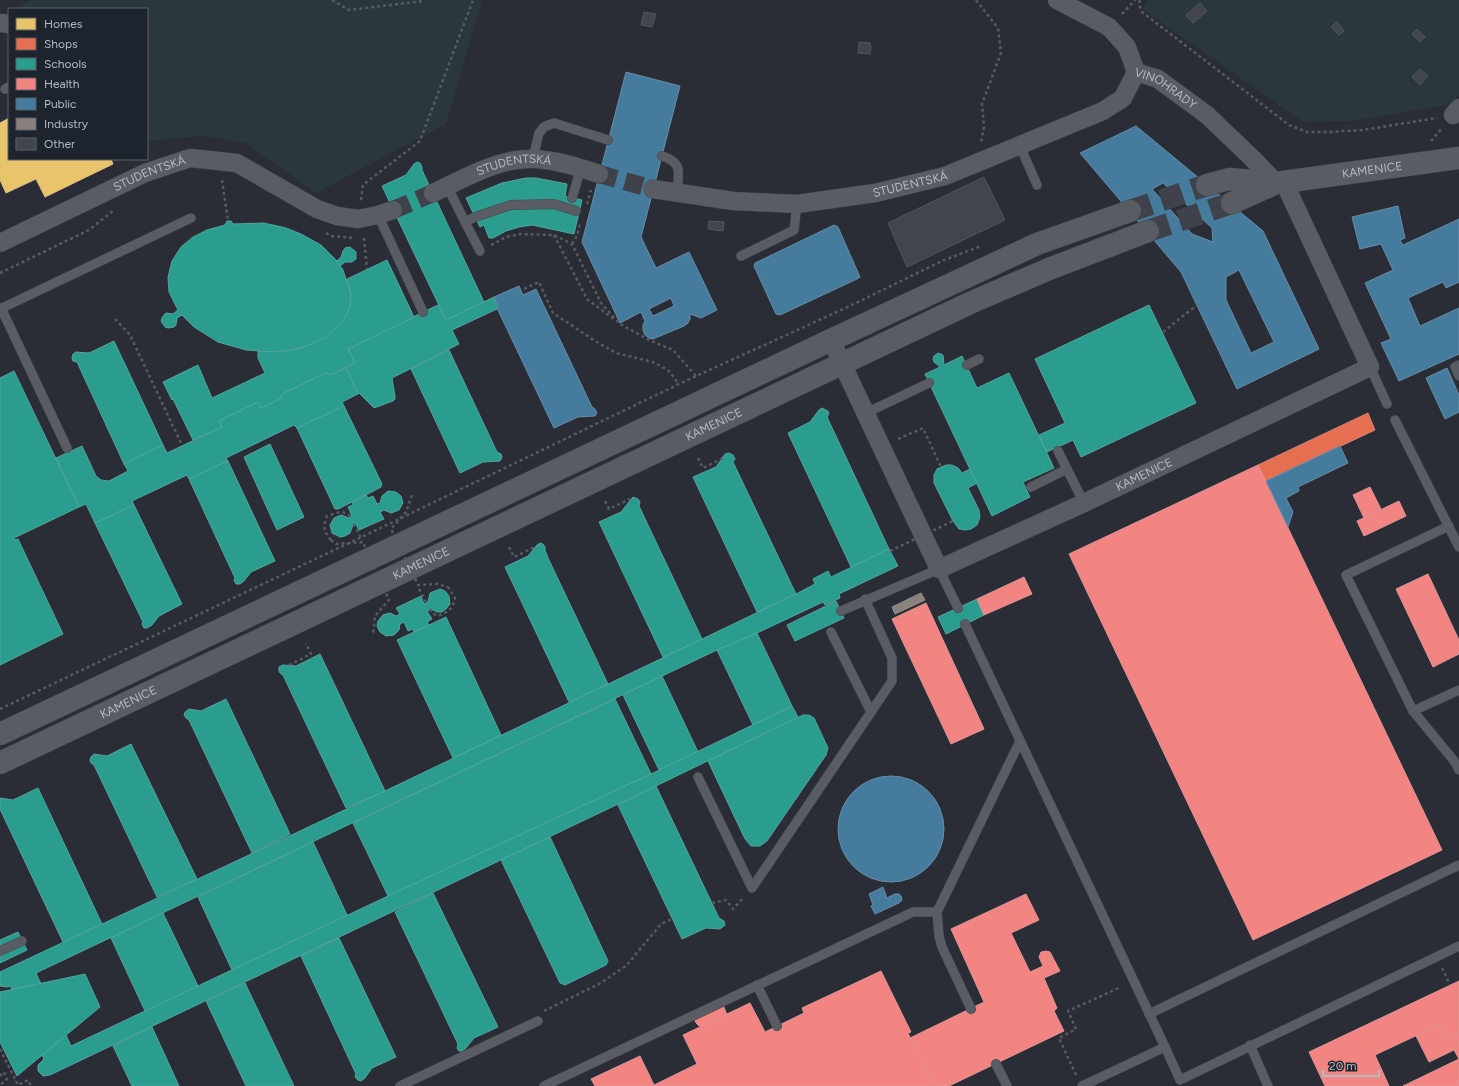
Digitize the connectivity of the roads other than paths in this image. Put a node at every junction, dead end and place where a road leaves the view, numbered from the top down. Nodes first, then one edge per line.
1 (1057, 0) edge
2 (1136, 72) junction
3 (608, 140) dead end
4 (1020, 146) junction
5 (662, 156) dead end
6 (532, 158) junction
7 (1459, 158) edge
8 (142, 166) edge
9 (579, 176) junction
10 (596, 180) tunnel mouth
11 (1280, 183) junction
12 (1037, 185) dead end
13 (1207, 185) tunnel mouth
14 (440, 190) joint
15 (653, 190) tunnel mouth
16 (677, 193) junction
17 (572, 198) dead end
18 (1232, 203) tunnel mouth
19 (797, 204) junction
20 (576, 210) dead end
21 (1130, 211) tunnel mouth
22 (386, 213) joint
23 (191, 218) dead end
24 (465, 222) junction
25 (1148, 231) tunnel mouth
26 (0, 243) edge
27 (480, 251) road end
28 (741, 256) dead end
29 (1, 309) edge
30 (423, 312) dead end
31 (831, 340) junction
32 (979, 359) dead end
33 (842, 363) junction
34 (966, 365) dead end
35 (1459, 365) edge
36 (1370, 367) junction
37 (1459, 376) edge
38 (929, 383) dead end
39 (1387, 404) dead end
40 (866, 413) junction
41 (1395, 420) dead end
42 (67, 448) dead end
43 (1058, 450) dead end
44 (1067, 469) junction
45 (1031, 487) dead end
46 (1084, 503) junction
47 (1449, 526) junction
48 (1459, 547) edge
49 (939, 569) junction
50 (866, 599) junction
51 (958, 608) dead end
52 (841, 611) dead end
53 (965, 624) dead end
54 (832, 632) dead end
55 (1459, 690) edge
56 (1413, 711) junction
57 (871, 712) junction
58 (0, 734) edge
59 (1020, 741) junction
60 (0, 763) edge
61 (1459, 770) edge
62 (698, 778) dead end
63 (1459, 865) edge
64 (936, 912) junction
65 (22, 941) dead end
66 (1459, 946) edge
67 (0, 951) edge
68 (757, 985) junction
69 (971, 1009) dead end
70 (1149, 1014) junction
71 (538, 1021) road end
72 (777, 1026) dead end
73 (1250, 1045) junction
74 (1165, 1047) junction
75 (996, 1064) dead end
76 (1080, 1083) edge
77 (1182, 1083) edge
78 (400, 1086) edge
79 (544, 1086) edge
80 (1007, 1086) edge
81 (1268, 1086) edge

1 - 2 street, VINOHRADY
2 - 4 street, STUDENTSKÁ
2 - 11 street, VINOHRADY
3 - 6 lane
4 - 12 lane
4 - 19 street, STUDENTSKÁ
5 - 16 lane
6 - 9 street, STUDENTSKÁ
6 - 14 street, STUDENTSKÁ
7 - 11 street, KAMENICE
8 - 22 street, STUDENTSKÁ
8 - 26 street, STUDENTSKÁ
9 - 10 street, STUDENTSKÁ
9 - 17 lane
11 - 13 street, KAMENICE
11 - 18 street, KAMENICE
11 - 36 street
14 - 24 lane
15 - 16 street, STUDENTSKÁ
16 - 19 street, STUDENTSKÁ
19 - 28 lane
20 - 24 lane
21 - 31 street
22 - 30 lane
23 - 29 lane
24 - 27 lane
25 - 33 street, KAMENICE
29 - 42 lane
31 - 33 street
31 - 58 street
32 - 34 lane
33 - 40 street
33 - 60 street, KAMENICE
35 - 37 lane
36 - 39 lane
36 - 46 street, KAMENICE
38 - 40 lane
40 - 49 street
41 - 47 lane
43 - 44 lane
44 - 45 lane
44 - 46 lane
46 - 49 street, KAMENICE
47 - 48 lane
47 - 56 lane
49 - 50 lane
49 - 51 lane
50 - 52 lane
50 - 57 lane
53 - 59 lane
54 - 57 lane
55 - 56 lane
56 - 61 lane
57 - 62 lane
59 - 64 lane
59 - 70 lane
63 - 70 lane
64 - 68 lane
64 - 69 lane
65 - 67 lane
66 - 73 lane
68 - 72 lane
68 - 79 lane
70 - 74 lane
71 - 78 lane
73 - 77 lane
73 - 81 lane
74 - 76 lane
74 - 77 lane
75 - 80 lane

